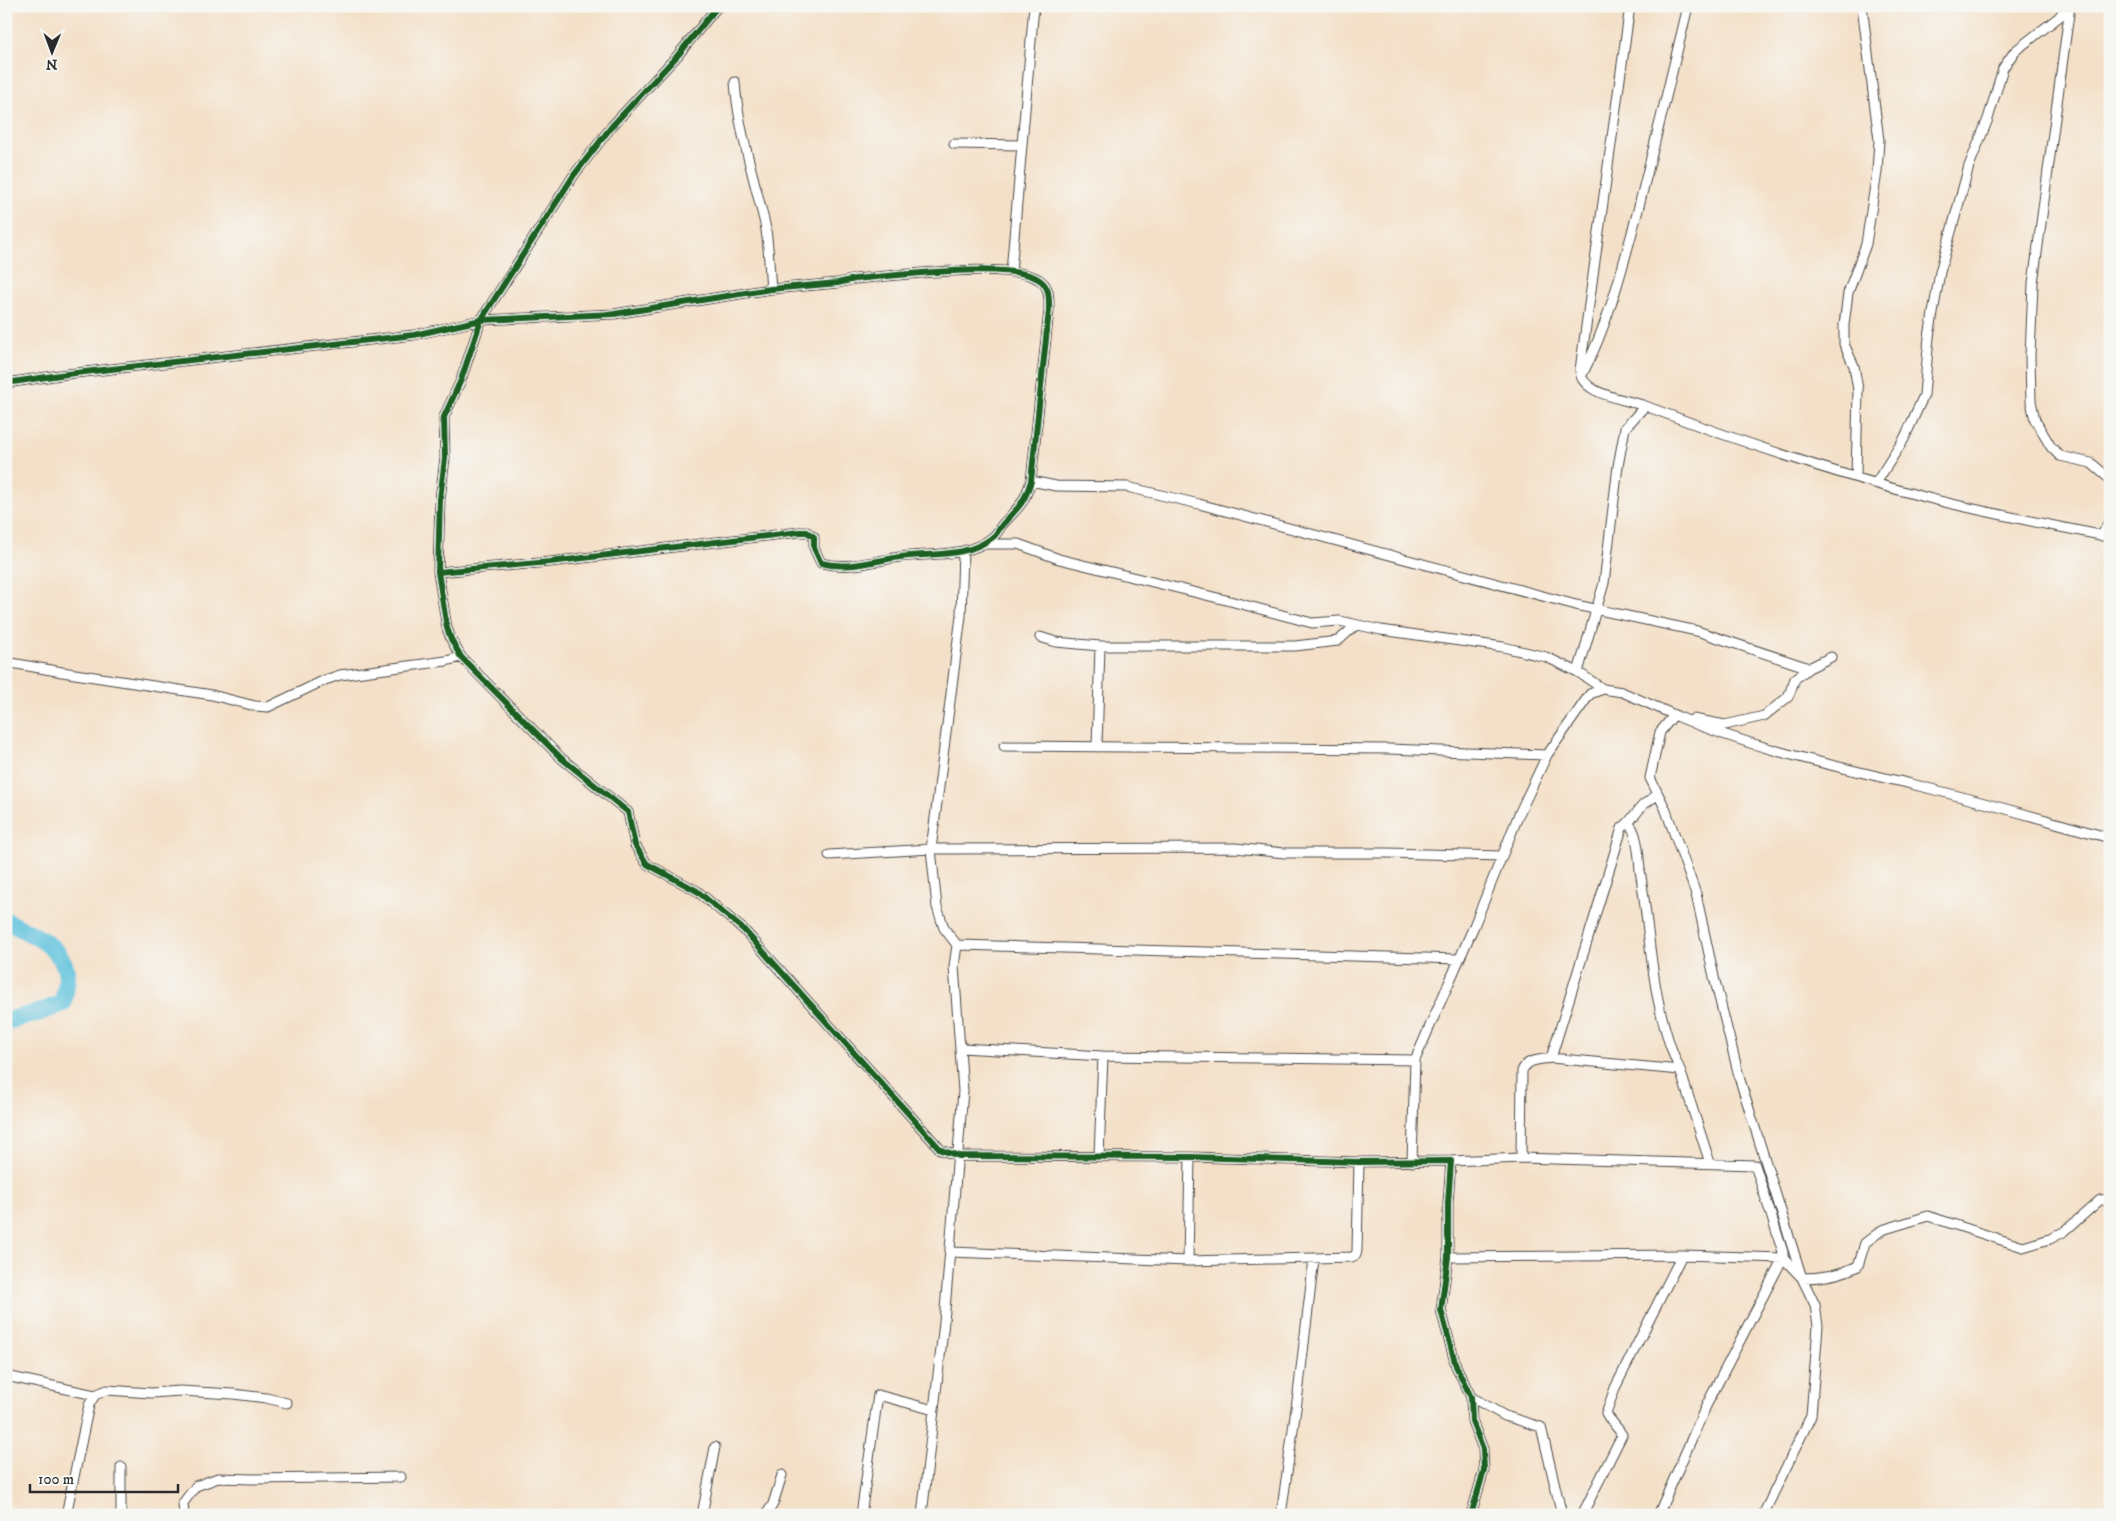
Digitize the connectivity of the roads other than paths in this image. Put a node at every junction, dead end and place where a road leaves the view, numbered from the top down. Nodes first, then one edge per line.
1 (718, 6) edge
2 (1034, 6) edge
3 (1630, 6) edge
4 (1688, 6) edge
5 (1862, 6) edge
6 (2069, 6) edge
7 (735, 82) dead end
8 (954, 144) dead end
9 (1021, 145) junction
10 (1011, 272) junction
11 (771, 290) junction
12 (481, 320) junction
13 (1580, 378) junction
14 (6, 383) edge
15 (1646, 406) junction
16 (1856, 477) junction
17 (2110, 479) edge
18 (1031, 481) junction
19 (1876, 483) junction
20 (2110, 519) edge
21 (2106, 536) edge
22 (983, 544) junction
23 (963, 551) junction
24 (438, 572) junction
25 (1596, 609) junction
26 (1356, 625) junction
27 (1040, 637) dead end
28 (1100, 646) junction
29 (461, 657) junction
30 (1831, 657) dead end
31 (6, 662) edge
32 (1809, 668) junction
33 (1578, 672) junction
34 (1603, 689) junction
35 (1674, 715) junction
36 (1004, 746) dead end
37 (1097, 747) junction
38 (1547, 755) junction
39 (1658, 795) junction
40 (1628, 823) junction
41 (2110, 838) edge
42 (931, 850) junction
43 (829, 855) dead end
44 (1502, 856) junction
45 (957, 945) junction
46 (1459, 959) junction
47 (961, 1048) junction
48 (1103, 1056) junction
49 (1551, 1058) junction
50 (1415, 1060) junction
51 (1680, 1070) junction
52 (959, 1156) junction
53 (1098, 1156) junction
54 (1190, 1157) junction
55 (1521, 1158) junction
56 (1451, 1161) junction
57 (1359, 1162) junction
58 (1412, 1162) junction
59 (1710, 1163) junction
60 (2110, 1199) edge
61 (950, 1252) junction
62 (1682, 1255) junction
63 (1448, 1258) junction
64 (1783, 1258) junction
65 (1314, 1259) junction
66 (1188, 1261) junction
67 (1802, 1278) junction
68 (6, 1376) edge
69 (95, 1394) junction
70 (1471, 1397) junction
71 (287, 1403) dead end
72 (934, 1410) junction
73 (715, 1446) dead end
74 (121, 1467) dead end
75 (782, 1475) dead end
76 (400, 1477) dead end
77 (66, 1515) edge
78 (121, 1515) edge
79 (184, 1515) edge
80 (702, 1515) edge
81 (766, 1515) edge
82 (861, 1515) edge
83 (922, 1515) edge
84 (1281, 1515) edge
85 (1471, 1515) edge
86 (1562, 1515) edge
87 (1582, 1515) edge
88 (1658, 1515) edge
89 (1763, 1515) edge

1 - 12 street
2 - 9 street
3 - 13 street
4 - 13 street
5 - 16 street
6 - 17 street
6 - 19 street
7 - 11 street
8 - 9 street
9 - 10 street
10 - 11 street
10 - 18 street
11 - 12 street
12 - 14 street
12 - 24 street
13 - 15 street
15 - 16 street
15 - 25 street
16 - 19 street
18 - 22 street
18 - 25 street
19 - 21 street
20 - 21 street
22 - 23 street
22 - 26 street
23 - 24 street
23 - 42 street
24 - 29 street
25 - 32 street
25 - 33 street
26 - 28 street
26 - 33 street
27 - 28 street
28 - 37 street
29 - 31 street
29 - 52 street
30 - 32 street
32 - 35 street
33 - 34 street
34 - 35 street
34 - 38 street
35 - 39 street
35 - 41 street
36 - 37 street
37 - 38 street
38 - 44 street
39 - 40 street
39 - 67 street
40 - 49 street
40 - 51 street
42 - 43 street
42 - 44 street
42 - 45 street
44 - 46 street
45 - 46 street
45 - 47 street
46 - 50 street
47 - 48 street
47 - 52 street
48 - 50 street
48 - 53 street
49 - 51 street
49 - 55 street
50 - 58 street
51 - 59 street
52 - 53 street
52 - 61 street
53 - 54 street
54 - 57 street
54 - 66 street
55 - 56 street
55 - 59 street
56 - 58 street
56 - 63 street
57 - 58 street
57 - 65 street
59 - 64 street
60 - 67 street
61 - 66 street
61 - 72 street
62 - 63 street
62 - 64 street
62 - 87 street
63 - 70 street
64 - 67 street
64 - 88 street
65 - 66 street
65 - 84 street
67 - 89 street
68 - 69 street
69 - 71 street
69 - 77 street
70 - 85 street
70 - 86 street
72 - 82 street
72 - 83 street
73 - 80 street
74 - 78 street
75 - 81 street
76 - 79 street

